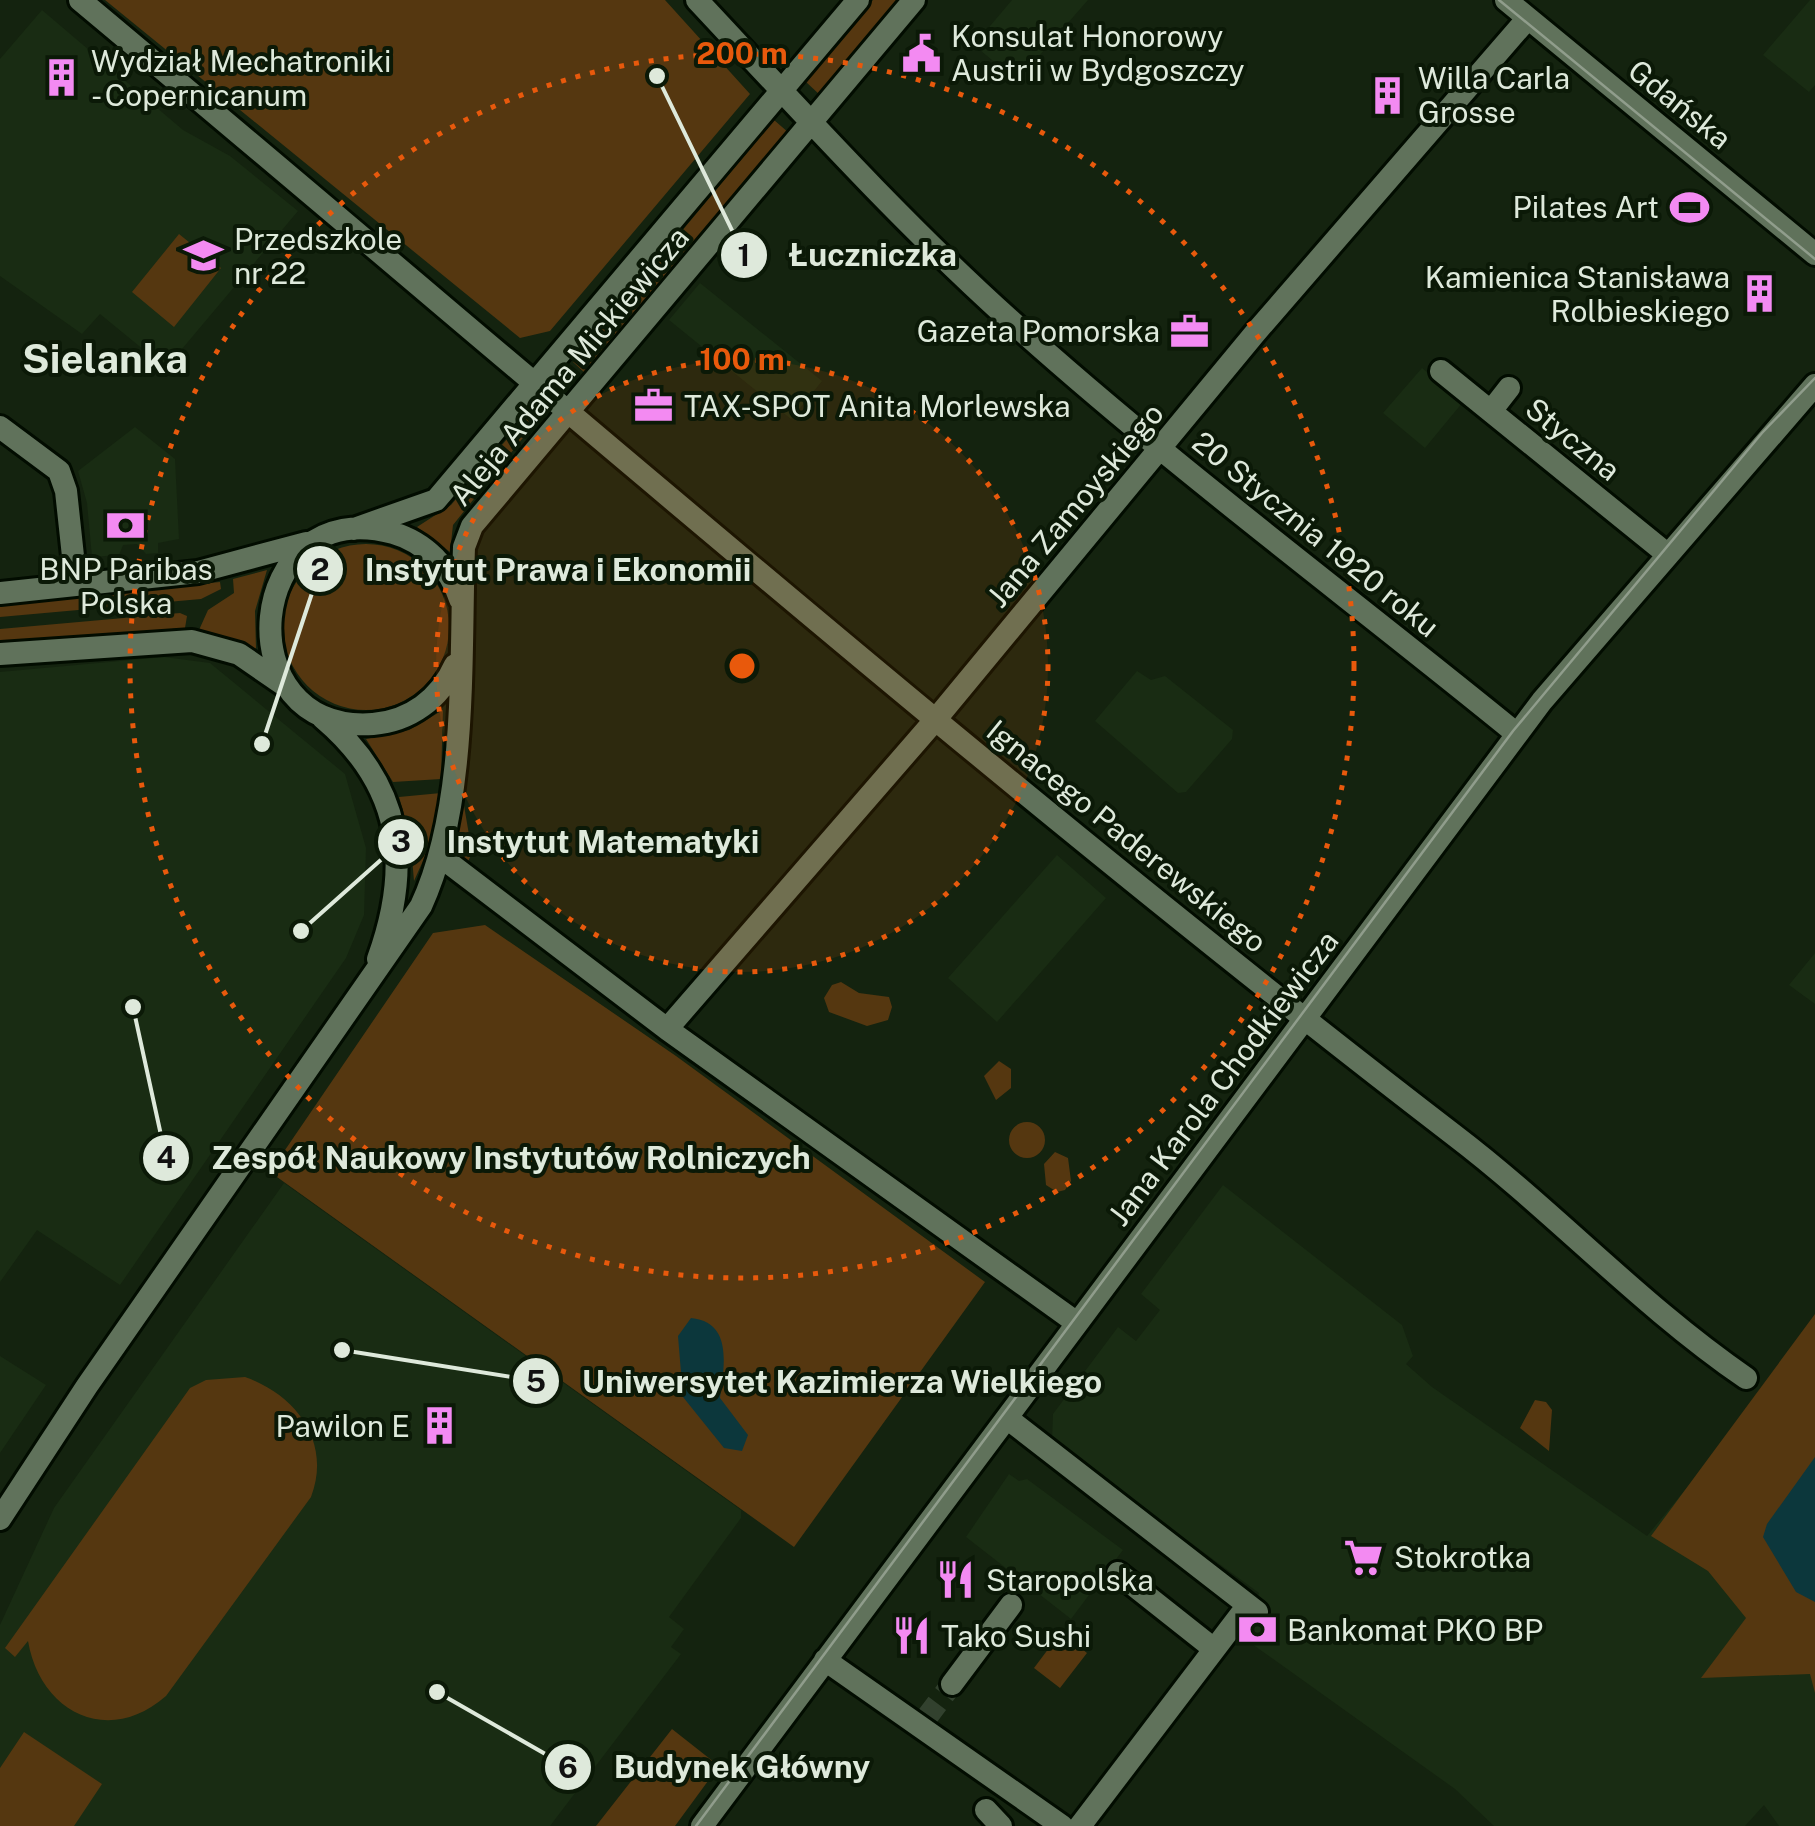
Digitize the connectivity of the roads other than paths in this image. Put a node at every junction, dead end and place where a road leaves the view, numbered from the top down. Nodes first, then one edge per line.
1 (80, 0) edge
2 (697, 0) edge
3 (858, 0) edge
4 (914, 0) edge
5 (1506, 0) edge
6 (1528, 18) junction
7 (779, 92) junction
8 (810, 124) junction
9 (1815, 254) edge
10 (1441, 372) dead end
11 (535, 384) junction
12 (1815, 385) edge
13 (1509, 388) dead end
14 (567, 410) junction
15 (1491, 411) junction
16 (0, 426) edge
17 (1162, 449) junction
18 (354, 529) junction
19 (320, 540) junction
20 (1666, 554) junction
21 (76, 584) junction
22 (0, 593) edge
23 (462, 603) junction
24 (0, 654) edge
25 (459, 656) junction
26 (290, 690) junction
27 (309, 706) junction
28 (936, 719) junction
29 (1516, 734) junction
30 (441, 857) junction
31 (371, 978) junction
32 (1304, 1019) junction
33 (667, 1029) junction
34 (1077, 1323) junction
35 (1746, 1378) dead end
36 (1006, 1418) junction
37 (0, 1519) edge
38 (1118, 1573) dead end
39 (1010, 1604) dead end
40 (1214, 1649) junction
41 (825, 1660) junction
42 (952, 1684) tunnel mouth
43 (705, 1824) edge
44 (1062, 1826) edge
45 (1080, 1826) edge

1 - 11 street
2 - 7 street, 20 Stycznia 1920 roku
3 - 7 street, Aleja Adama Mickiewicza
4 - 8 street, Aleja Adama Mickiewicza
5 - 6 street, Gdańska
6 - 9 street, Gdańska
6 - 17 street, Jana Zamoyskiego
7 - 8 street, 20 Stycznia 1920 roku
7 - 11 street, Aleja Adama Mickiewicza
8 - 14 street, Aleja Adama Mickiewicza
8 - 17 street, 20 Stycznia 1920 roku
10 - 15 street, Styczna
11 - 14 street, Ignacego Paderewskiego
11 - 18 street, Aleja Adama Mickiewicza
12 - 20 street, Jana Karola Chodkiewicza
13 - 15 street
14 - 23 street, Aleja Adama Mickiewicza
14 - 28 street, Ignacego Paderewskiego
15 - 20 street, Styczna
16 - 21 street
17 - 28 street, Jana Zamoyskiego
17 - 29 street, 20 Stycznia 1920 roku
18 - 19 street
18 - 23 street
19 - 21 street
19 - 26 street
20 - 29 street, Jana Karola Chodkiewicza
21 - 22 street
23 - 25 street
24 - 26 street
25 - 27 street
25 - 30 street
26 - 27 street
27 - 31 street
28 - 32 street, Ignacego Paderewskiego
28 - 33 street, Jana Zamoyskiego
29 - 32 street, Jana Karola Chodkiewicza
30 - 31 street
30 - 33 street
31 - 37 street
32 - 34 street, Jana Karola Chodkiewicza
32 - 35 street, Ignacego Paderewskiego
33 - 34 street
34 - 36 street, Jana Karola Chodkiewicza
36 - 40 street
36 - 41 street, Jana Karola Chodkiewicza
38 - 40 street
39 - 42 street
40 - 45 street
41 - 43 street, Jana Karola Chodkiewicza
41 - 44 street

